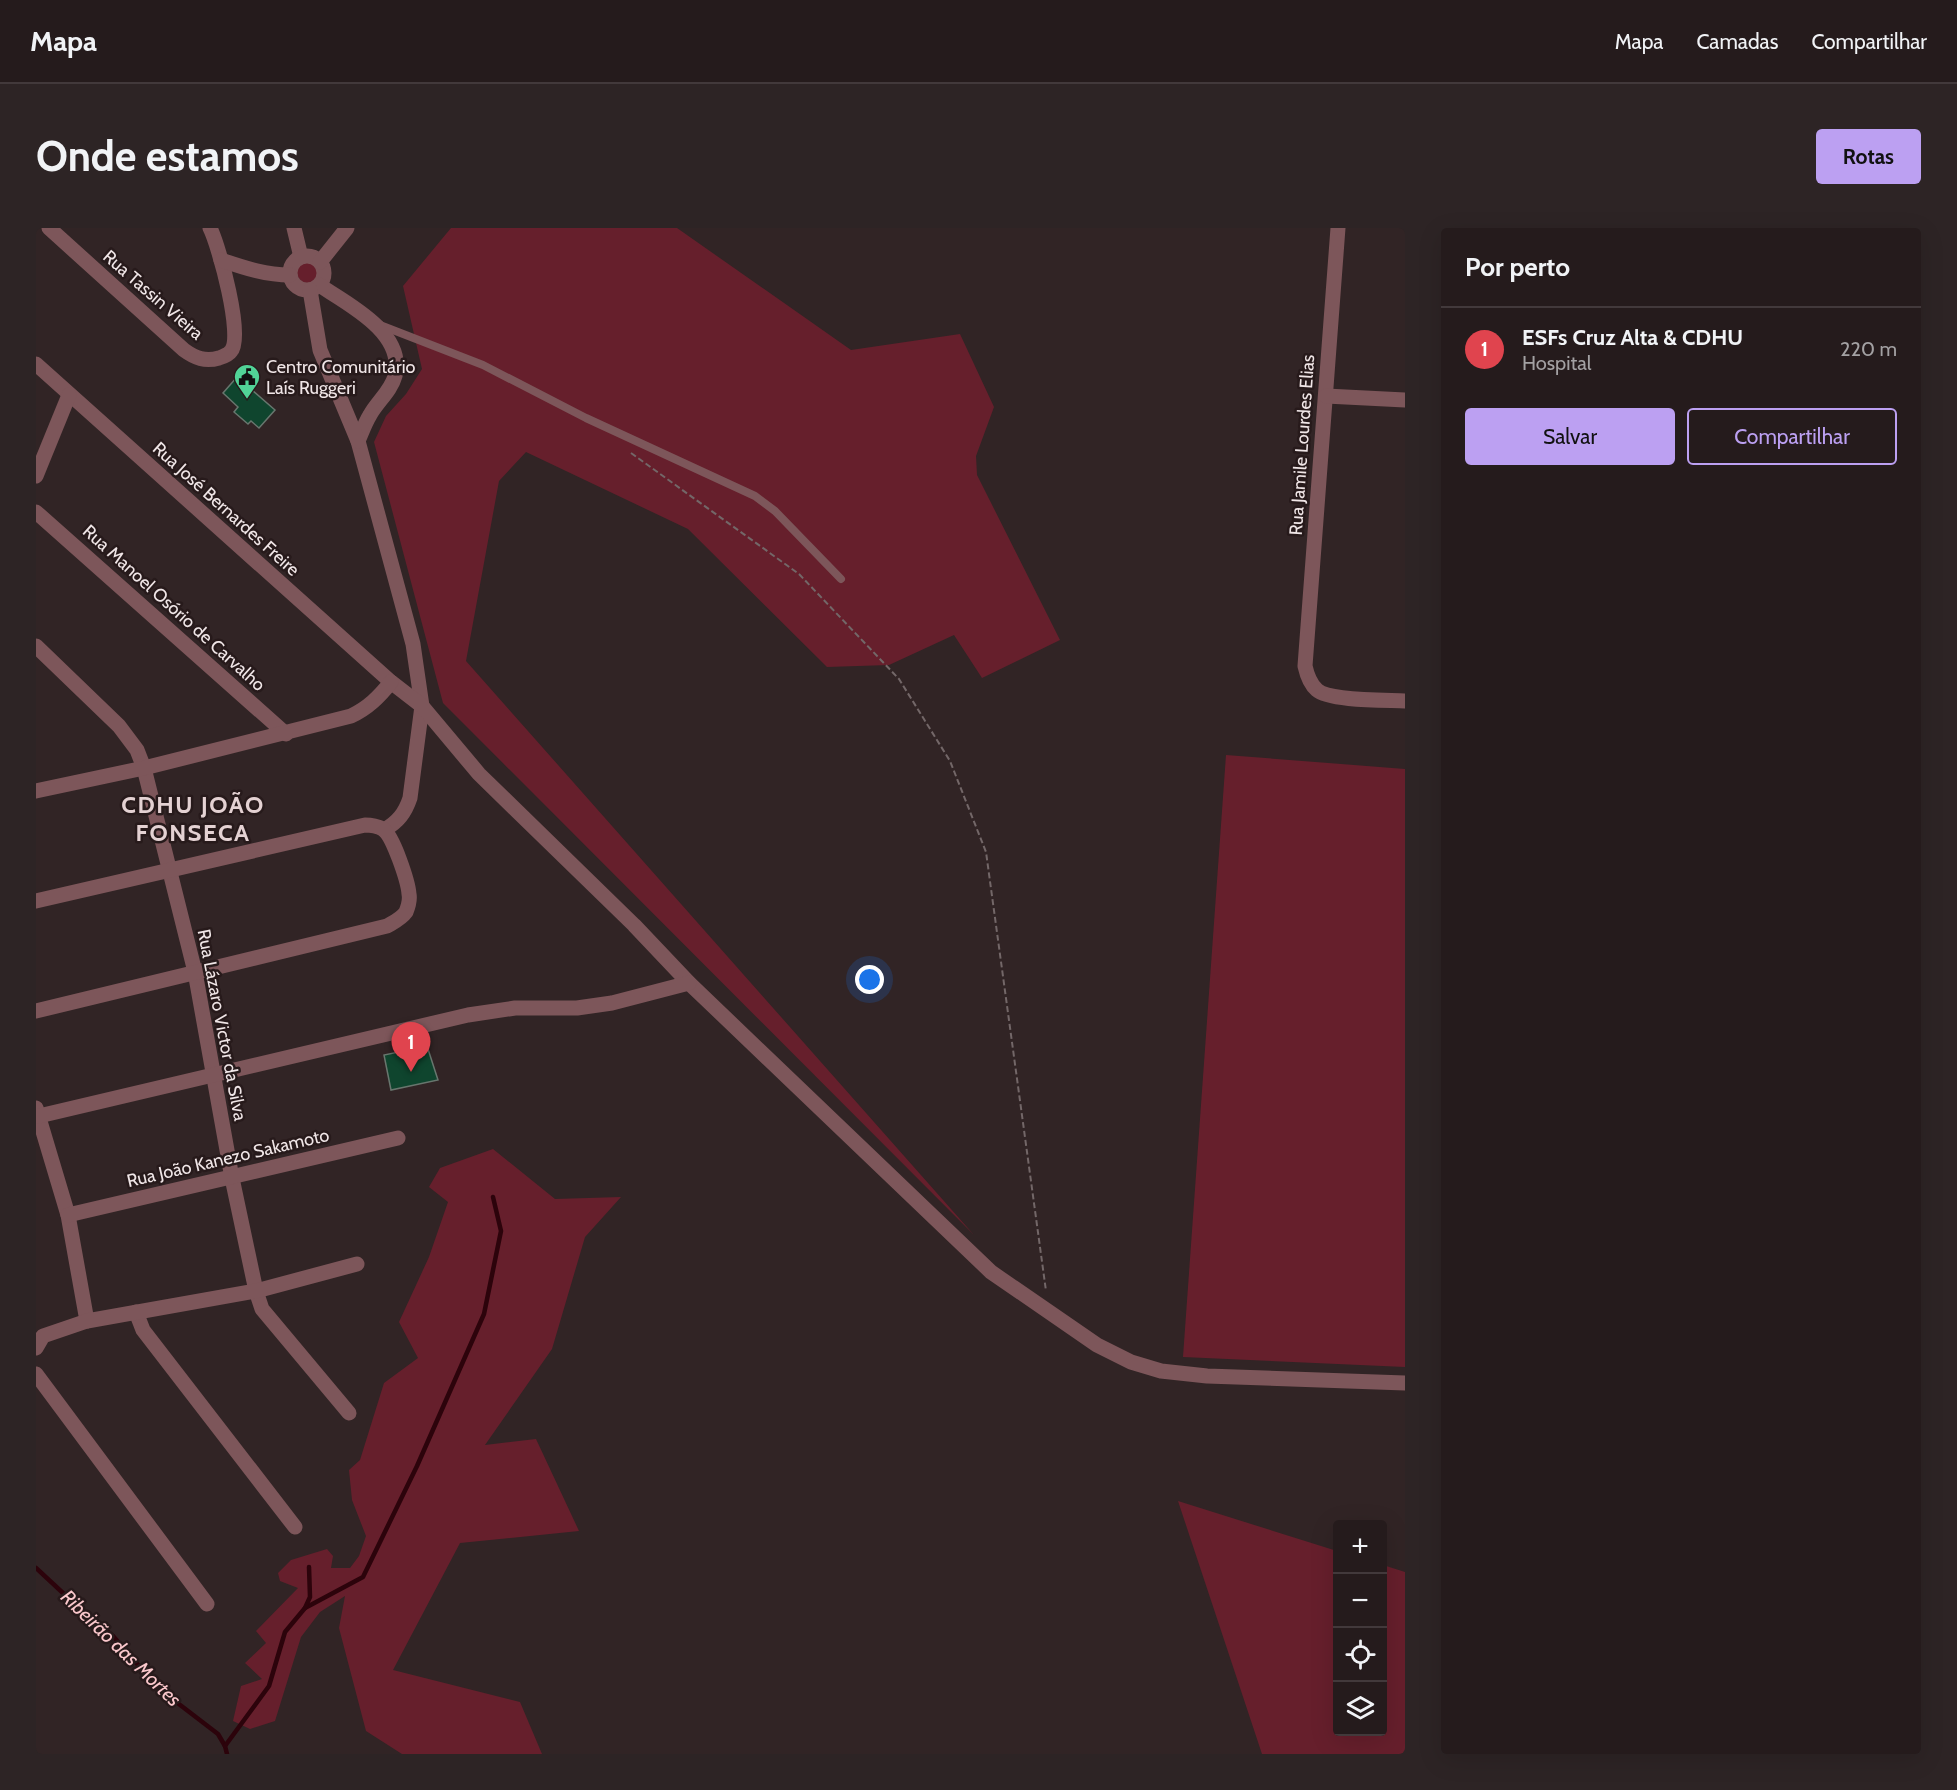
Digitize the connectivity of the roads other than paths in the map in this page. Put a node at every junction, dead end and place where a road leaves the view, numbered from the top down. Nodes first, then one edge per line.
1 (49, 228) edge
2 (210, 228) edge
3 (294, 228) edge
4 (347, 228) edge
5 (1338, 228) edge
6 (301, 257) junction
7 (221, 260) junction
8 (320, 262) junction
9 (290, 274) junction
10 (314, 288) junction
11 (374, 322) junction
12 (36, 364) edge
13 (69, 395) junction
14 (1326, 396) junction
15 (1405, 400) edge
16 (358, 441) junction
17 (36, 476) edge
18 (36, 512) edge
19 (841, 579) dead end
20 (36, 646) edge
21 (392, 682) junction
22 (1405, 701) edge
23 (422, 706) junction
24 (286, 734) junction
25 (144, 768) junction
26 (36, 791) edge
27 (379, 828) junction
28 (168, 871) junction
29 (36, 901) edge
30 (195, 972) junction
31 (689, 983) junction
32 (36, 1011) edge
33 (214, 1074) junction
34 (38, 1112) edge
35 (398, 1138) dead end
36 (232, 1178) junction
37 (68, 1215) junction
38 (357, 1264) dead end
39 (256, 1290) junction
40 (136, 1312) junction
41 (87, 1321) junction
42 (36, 1348) edge
43 (36, 1374) edge
44 (1405, 1383) edge
45 (349, 1413) dead end
46 (295, 1527) dead end
47 (207, 1604) dead end

1 - 7 street, Rua Tassin Vieira
2 - 7 street
3 - 6 street
4 - 8 street
5 - 14 street, Rua Jamile Lourdes Elias
6 - 8 street
6 - 9 street
7 - 9 street
8 - 10 street
9 - 10 street
10 - 11 street
10 - 16 street
11 - 16 street
11 - 19 lane
12 - 13 street, Rua José Bernardes Freire
13 - 17 street
13 - 21 street, Rua José Bernardes Freire
14 - 15 street
14 - 22 street, Rua Jamile Lourdes Elias
16 - 23 street
18 - 24 street, Rua Manoel Osório de Carvalho
20 - 25 street, Rua Lázaro Victor da Silva
21 - 23 street, Rua José Bernardes Freire
21 - 24 street
23 - 27 street
23 - 31 street, Rua José Bernardes Freire
24 - 25 street
25 - 26 street
25 - 28 street, Rua Lázaro Victor da Silva
27 - 28 street
27 - 30 street
28 - 29 street
28 - 30 street, Rua Lázaro Victor da Silva
30 - 32 street
30 - 33 street, Rua Lázaro Victor da Silva
31 - 33 street
31 - 44 street, Rua José Bernardes Freire
33 - 34 street
33 - 36 street, Rua Lázaro Victor da Silva
34 - 37 street
35 - 36 street, Rua João Kanezo Sakamoto
36 - 37 street, Rua João Kanezo Sakamoto
36 - 39 street, Rua Lázaro Victor da Silva
37 - 41 street
38 - 39 street
39 - 40 street
39 - 45 street, Rua Lázaro Victor da Silva
40 - 41 street
40 - 46 street
41 - 42 street
43 - 47 street

